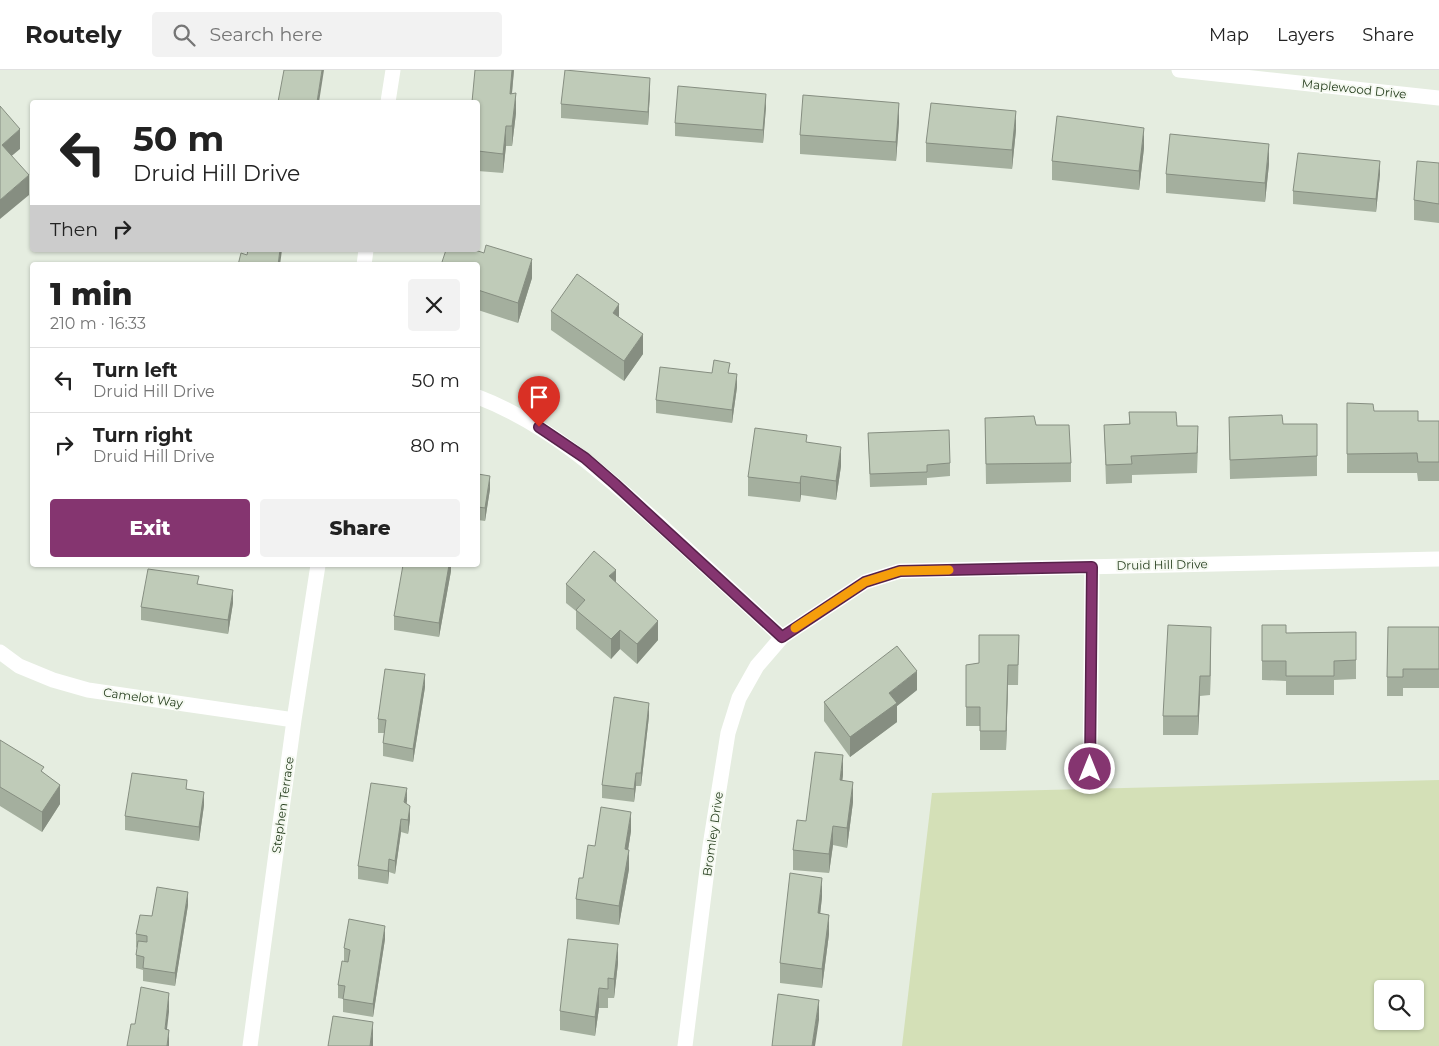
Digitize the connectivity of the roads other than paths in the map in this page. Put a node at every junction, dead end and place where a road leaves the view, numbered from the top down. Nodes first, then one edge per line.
1 (393, 70) edge
2 (1179, 70) edge
3 (1439, 98) edge
4 (388, 100) edge
5 (480, 398) edge
6 (1439, 559) edge
7 (318, 567) edge
8 (1092, 567) junction
9 (782, 637) junction
10 (0, 652) edge
11 (294, 720) junction
12 (1090, 769) dead end
13 (250, 1046) edge
14 (685, 1046) edge

1 - 4 street
2 - 3 street, Maplewood Drive
5 - 9 street
6 - 8 street, Druid Hill Drive
7 - 11 street, Stephen Terrace
8 - 9 street, Druid Hill Drive
8 - 12 street
9 - 14 street, Bromley Drive
10 - 11 street, Camelot Way
11 - 13 street, Stephen Terrace

